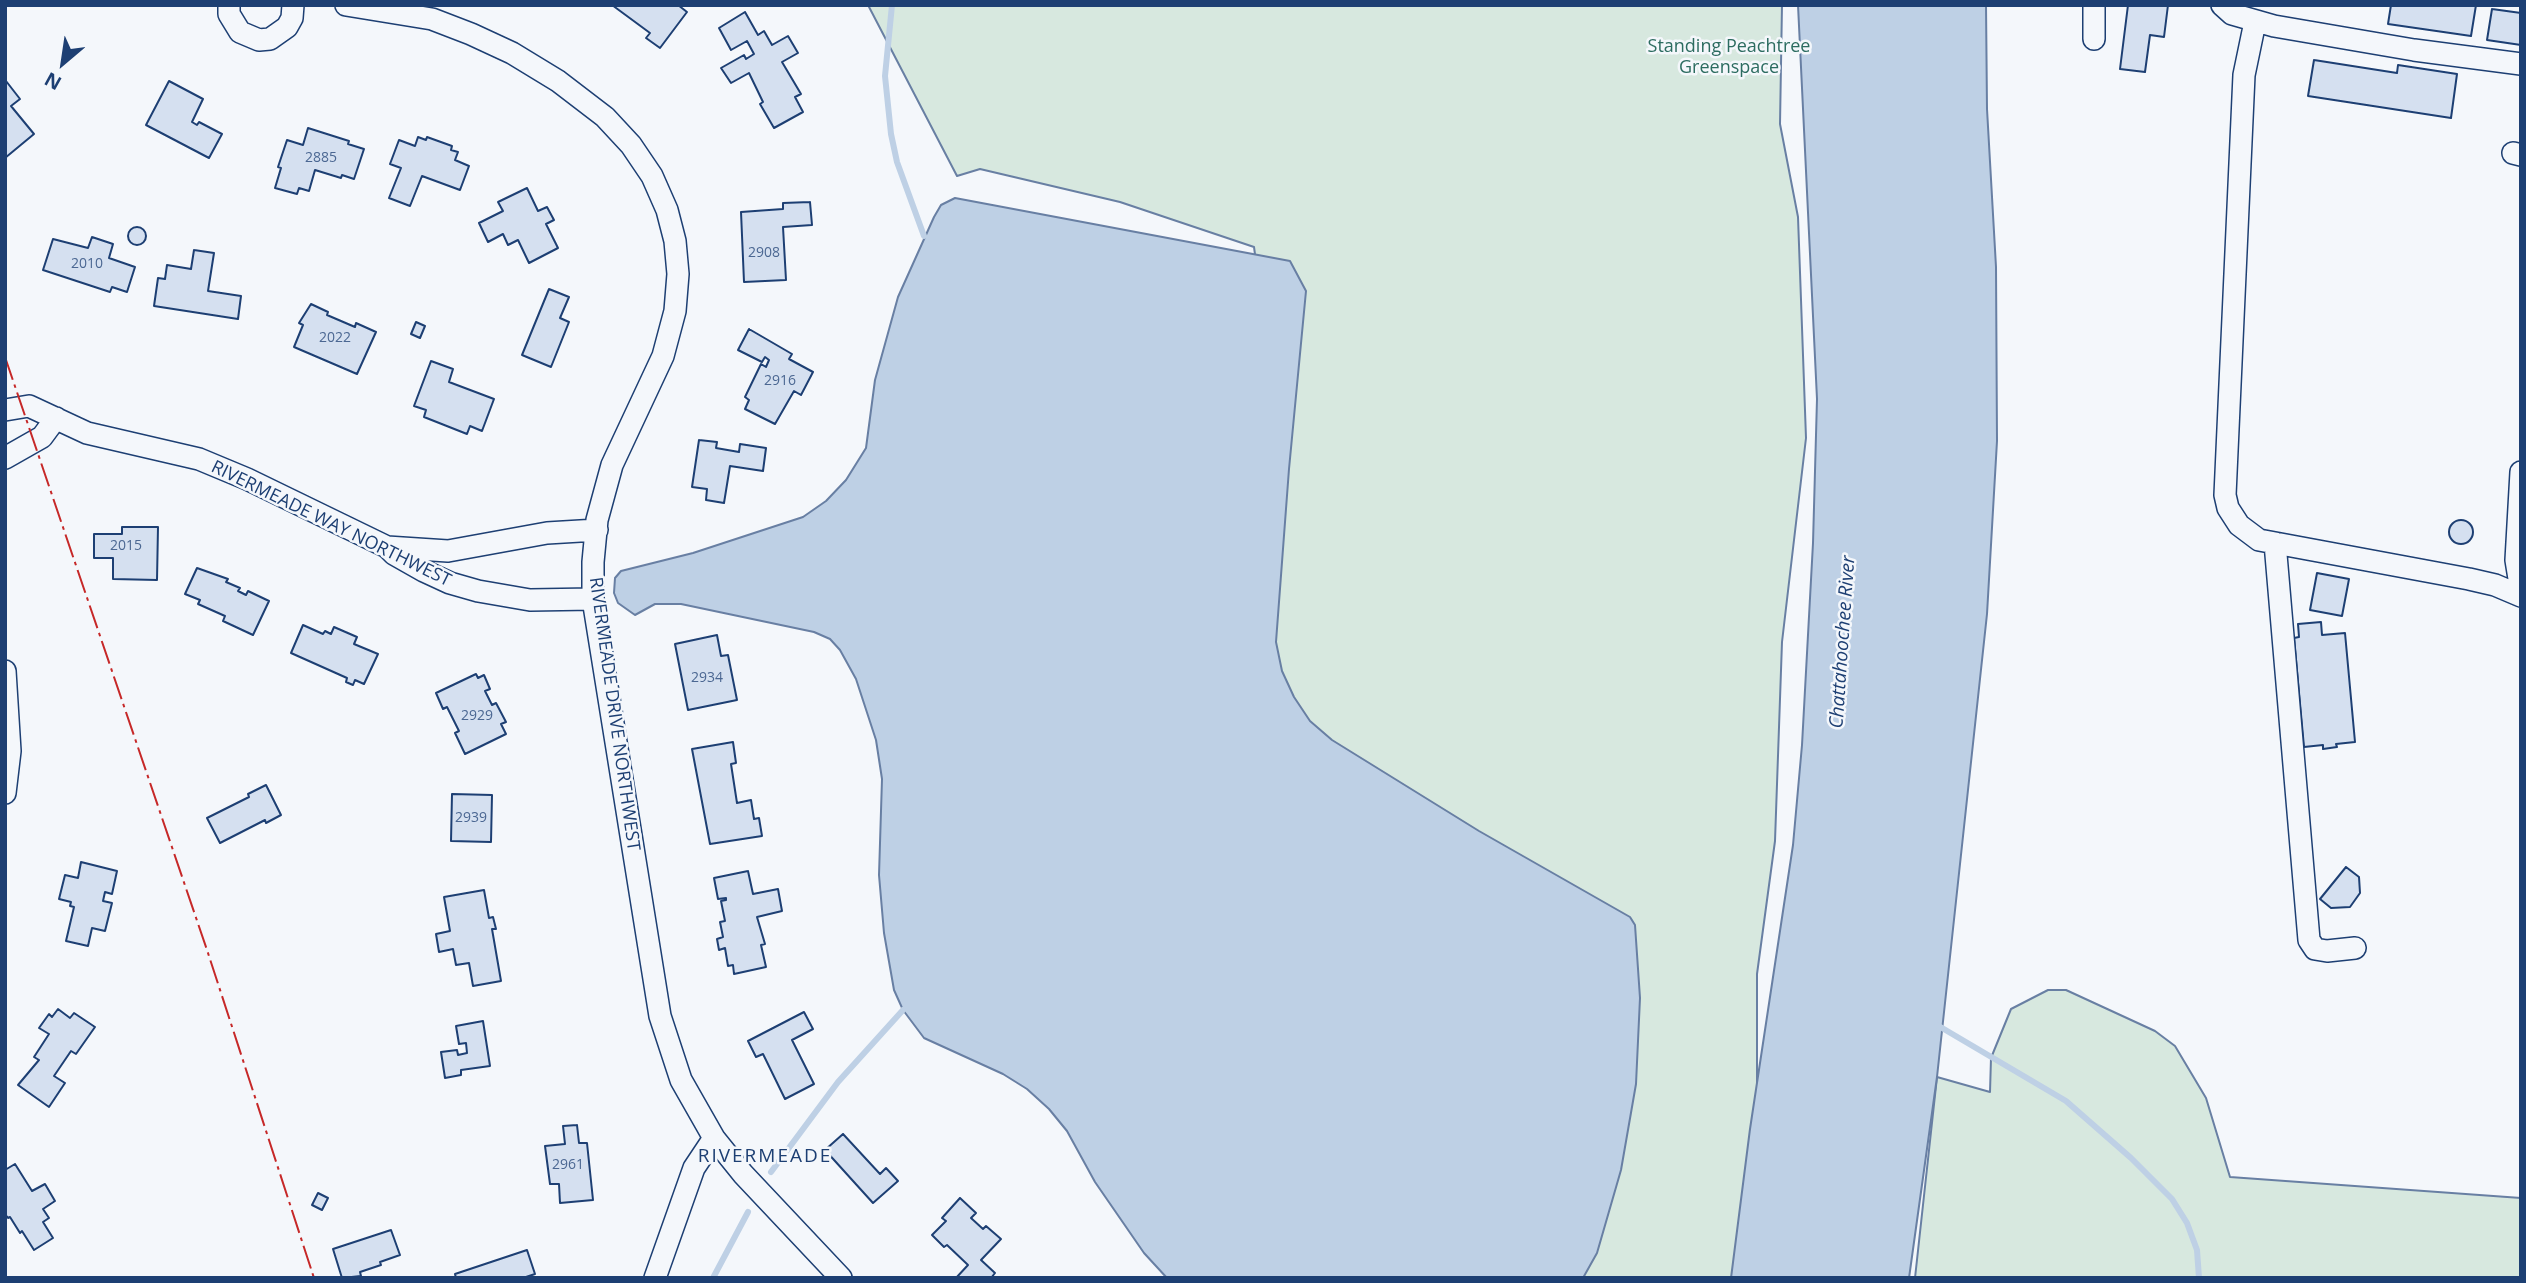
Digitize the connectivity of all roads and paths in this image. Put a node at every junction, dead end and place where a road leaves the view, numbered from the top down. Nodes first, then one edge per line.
1 (229, 5) edge
2 (293, 5) edge
3 (346, 5) edge
4 (2094, 5) edge
5 (2222, 5) edge
6 (2255, 22) junction
7 (2094, 39) dead end
8 (2521, 64) edge
9 (5, 410) edge
10 (56, 418) junction
11 (5, 458) edge
12 (2521, 472) edge
13 (597, 530) junction
14 (2275, 542) junction
15 (387, 547) junction
16 (2521, 594) edge
17 (593, 599) junction
18 (5, 671) edge
19 (5, 793) edge
20 (2355, 948) dead end
21 (714, 1139) junction
22 (655, 1278) edge
23 (841, 1278) edge

1 - 2 street
3 - 13 street, RIVERMEADE DRIVE NORTHWEST
4 - 7 street
5 - 6 street
6 - 8 street
6 - 14 street
9 - 10 street, RIVERMEADE WAY NORTHWEST
10 - 11 street
10 - 15 street, RIVERMEADE WAY NORTHWEST
12 - 16 street
13 - 15 street
13 - 17 street, RIVERMEADE DRIVE NORTHWEST
14 - 16 street
14 - 20 street
15 - 17 street, RIVERMEADE WAY NORTHWEST
17 - 21 street, RIVERMEADE DRIVE NORTHWEST
18 - 19 street
21 - 22 street
21 - 23 street, RIVERMEADE DRIVE NORTHWEST

